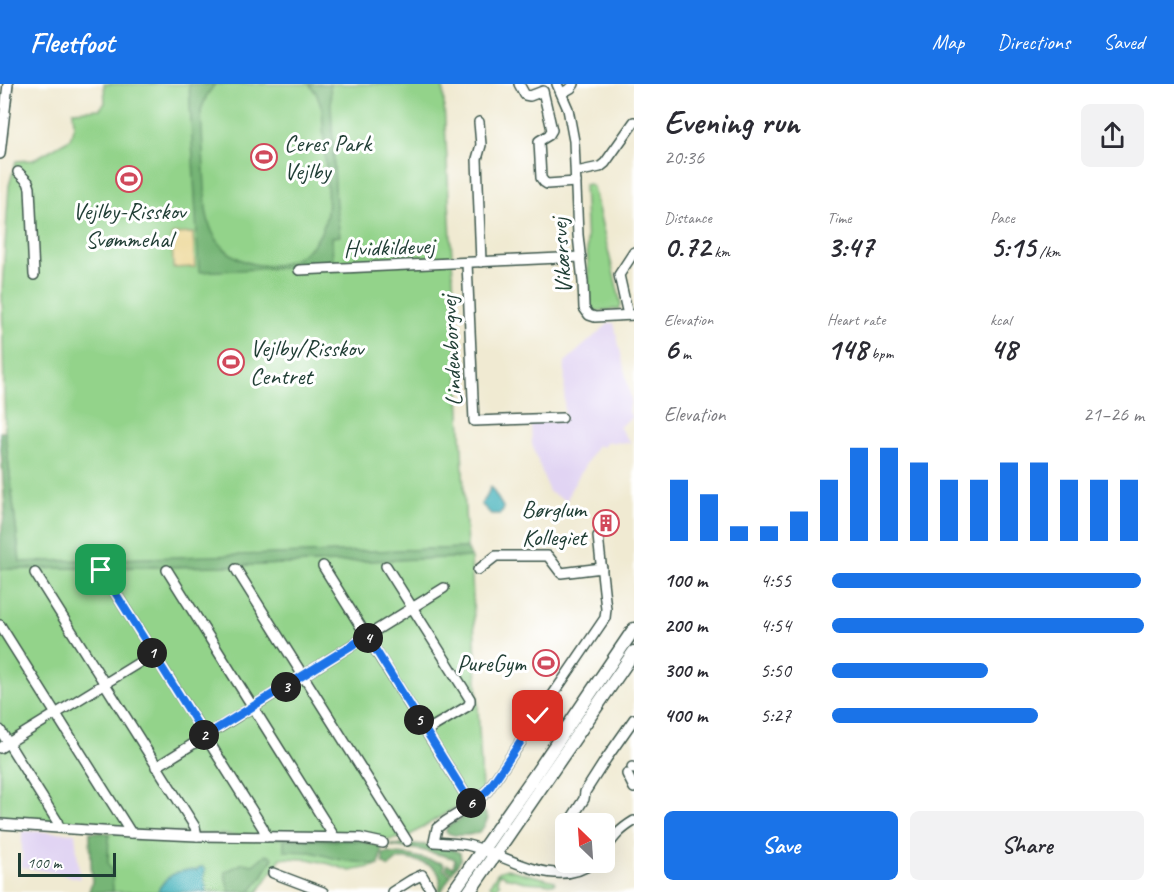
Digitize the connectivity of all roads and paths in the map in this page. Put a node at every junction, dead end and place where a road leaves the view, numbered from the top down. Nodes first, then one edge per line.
1 (8, 84) edge
2 (519, 84) edge
3 (574, 84) edge
4 (559, 87) edge
5 (543, 91) junction
6 (479, 122) dead end
7 (634, 122) edge
8 (0, 154) edge
9 (18, 172) dead end
10 (576, 177) junction
11 (634, 252) edge
12 (581, 257) junction
13 (467, 262) junction
14 (481, 262) junction
15 (299, 270) dead end
16 (34, 275) dead end
17 (631, 315) edge
18 (562, 418) dead end
19 (598, 536) dead end
20 (323, 566) dead end
21 (386, 566) dead end
22 (602, 568) junction
23 (236, 569) dead end
24 (101, 570) dead end
25 (167, 570) dead end
26 (478, 570) dead end
27 (35, 573) dead end
28 (444, 588) dead end
29 (412, 608) junction
30 (0, 624) edge
31 (634, 629) edge
32 (367, 636) junction
33 (634, 652) edge
34 (153, 654) junction
35 (303, 676) junction
36 (105, 683) junction
37 (253, 707) junction
38 (56, 713) junction
39 (634, 719) edge
40 (0, 730) edge
41 (426, 731) junction
42 (205, 736) junction
43 (4, 746) edge
44 (156, 767) junction
45 (631, 770) edge
46 (634, 788) edge
47 (472, 805) junction
48 (575, 813) edge
49 (634, 821) edge
50 (0, 824) edge
51 (59, 828) junction
52 (131, 833) junction
53 (615, 835) edge
54 (197, 836) junction
55 (266, 837) junction
56 (335, 838) junction
57 (407, 841) dead end
58 (383, 843) dead end
59 (482, 851) junction
60 (495, 856) junction
61 (273, 873) dead end
62 (571, 873) edge
63 (323, 892) edge
64 (393, 892) edge
65 (432, 892) edge
66 (453, 892) edge
67 (469, 892) edge

1 - 8 street
2 - 5 street
3 - 4 street
4 - 5 street
4 - 10 street, Vikærsvej
5 - 10 street, Vikærsvej
6 - 14 street
7 - 10 street
9 - 16 street
10 - 12 street, Vikærsvej
11 - 17 street
12 - 14 street, Hvidkildevej
12 - 17 street, Vikærsvej
13 - 14 street, Hvidkildevej
13 - 15 street, Hvidkildevej
13 - 18 street, Lindenborgvej
19 - 22 street
20 - 32 street
21 - 29 street
22 - 26 street
22 - 47 street
23 - 35 street
24 - 34 street
25 - 37 street
27 - 36 street
28 - 29 street
29 - 32 street
29 - 41 street
30 - 38 street
31 - 59 main road
32 - 35 street
32 - 41 street
33 - 60 main road
34 - 36 street
34 - 42 street
35 - 37 street
35 - 57 street
36 - 38 street
36 - 44 street
37 - 42 street
37 - 56 street
38 - 43 street
38 - 52 street
39 - 48 street
40 - 43 street
41 - 47 street
42 - 44 street
42 - 55 street
43 - 51 street
44 - 54 street
45 - 46 street
47 - 59 street
49 - 53 street
50 - 51 street
51 - 52 street
52 - 54 street
54 - 55 street
55 - 56 street
56 - 58 street
59 - 60 street
59 - 66 main road
60 - 62 street
60 - 67 main road
61 - 63 street
64 - 65 street

